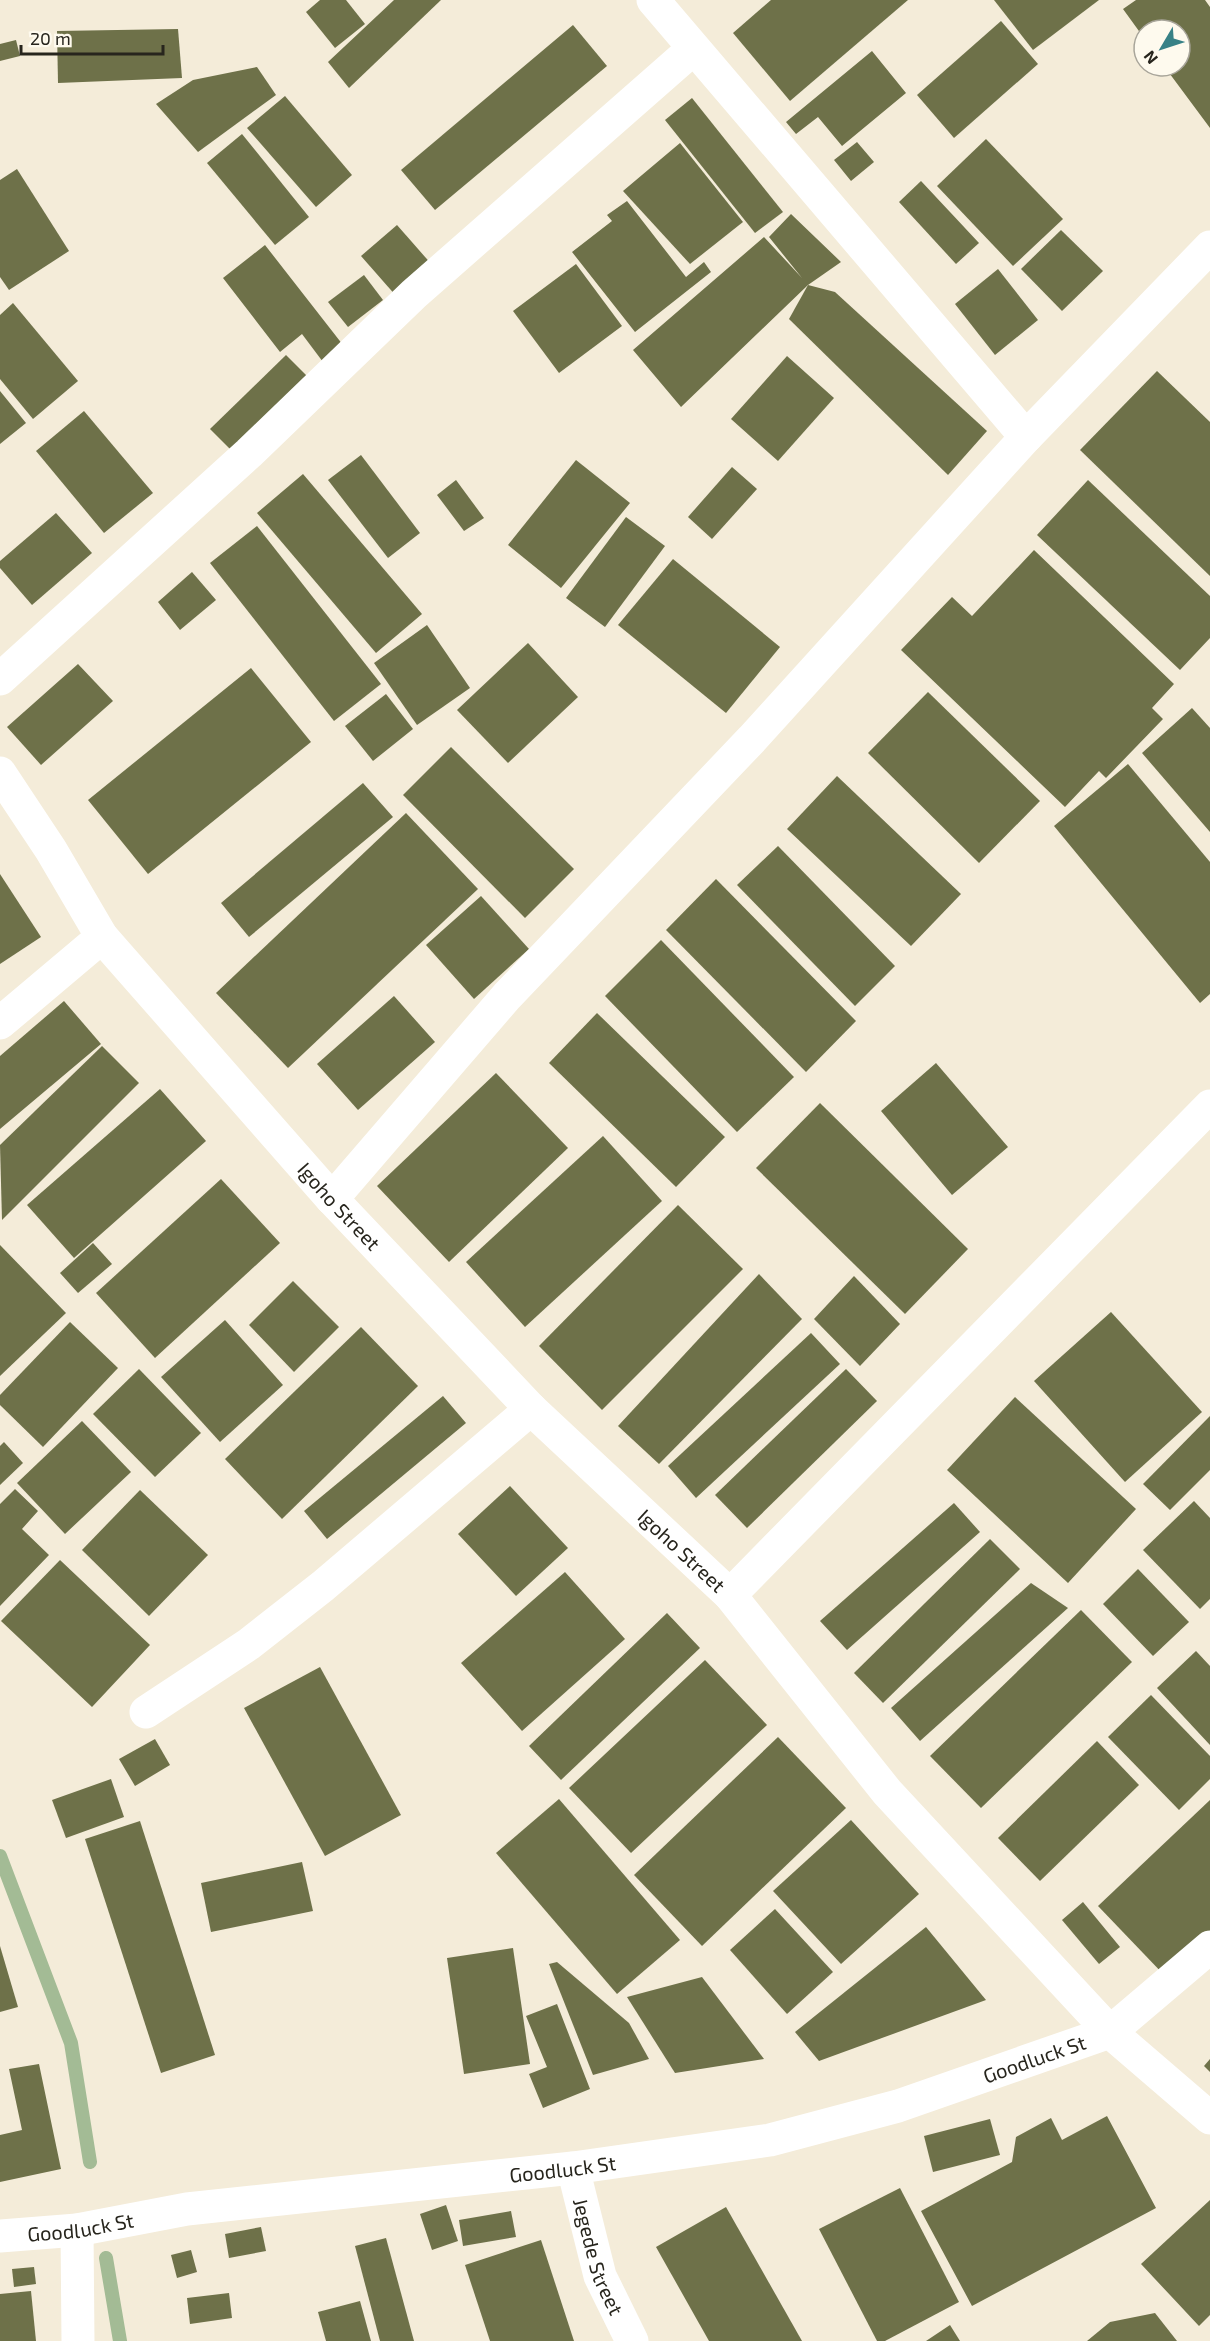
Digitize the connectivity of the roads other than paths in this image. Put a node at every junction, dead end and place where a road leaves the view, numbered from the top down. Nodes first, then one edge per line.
1 (653, 0) edge
2 (693, 49) junction
3 (1210, 247) edge
4 (1026, 437) junction
5 (0, 679) edge
6 (0, 773) edge
7 (102, 937) junction
8 (0, 1023) edge
9 (1210, 1106) edge
10 (332, 1199) junction
11 (531, 1409) junction
12 (729, 1595) junction
13 (146, 1712) dead end
14 (1210, 1947) edge
15 (1110, 2032) junction
16 (1210, 2118) edge
17 (573, 2168) junction
18 (77, 2230) junction
19 (0, 2236) edge
20 (78, 2341) edge
21 (632, 2341) edge

1 - 2 street
2 - 4 street
2 - 5 street
3 - 4 street
4 - 10 street
6 - 7 street, Igoho Street
7 - 8 street
7 - 10 street, Igoho Street
9 - 12 street
10 - 11 street, Igoho Street
11 - 12 street, Igoho Street
11 - 13 street
12 - 15 street, Igoho Street
14 - 15 street
15 - 16 street, Igoho Street
15 - 17 street, Goodluck St
17 - 18 street, Goodluck St
17 - 21 street, Jegede Street
18 - 19 street, Goodluck St
18 - 20 street

